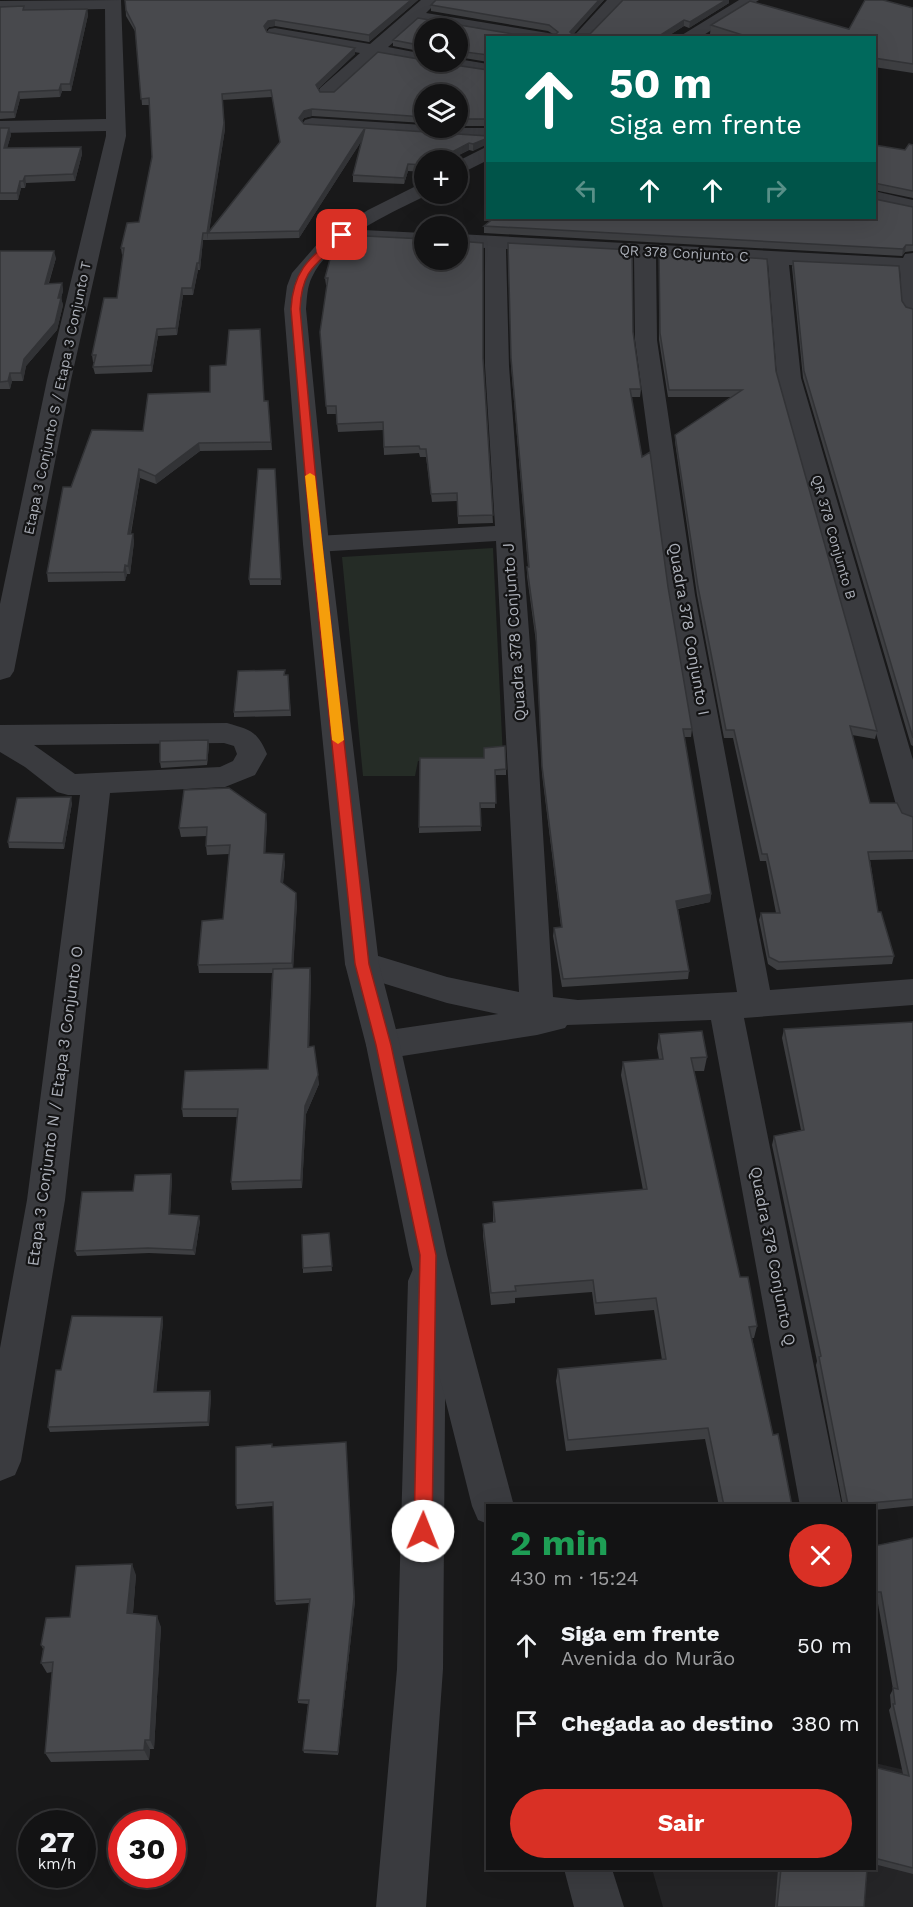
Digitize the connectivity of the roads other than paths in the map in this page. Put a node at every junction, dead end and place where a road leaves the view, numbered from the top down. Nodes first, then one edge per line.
1 (431, 0) edge
2 (616, 0) edge
3 (751, 0) edge
4 (113, 2) edge
5 (0, 6) edge
6 (413, 16) junction
7 (275, 33) edge
8 (536, 36) edge
9 (582, 36) edge
10 (688, 36) edge
11 (376, 50) junction
12 (414, 56) edge
13 (468, 67) edge
14 (486, 70) edge
15 (327, 92) edge
16 (312, 124) edge
17 (0, 127) edge
18 (116, 131) junction
19 (486, 134) edge
20 (0, 139) edge
21 (485, 155) edge
22 (468, 164) edge
23 (414, 194) edge
24 (876, 197) edge
25 (913, 206) edge
26 (342, 235) junction
27 (414, 239) edge
28 (468, 241) edge
29 (495, 242) junction
30 (645, 251) junction
31 (778, 258) junction
32 (911, 262) edge
33 (913, 307) edge
34 (507, 533) junction
35 (316, 544) junction
36 (0, 671) edge
37 (0, 735) edge
38 (0, 740) edge
39 (96, 785) junction
40 (913, 812) edge
41 (362, 964) junction
42 (913, 992) edge
43 (740, 1005) junction
44 (537, 1016) junction
45 (383, 1045) junction
46 (428, 1255) junction
47 (0, 1461) edge
48 (492, 1504) edge
49 (821, 1504) edge
50 (588, 1870) edge
51 (401, 1907) edge
52 (599, 1907) edge

1 - 6 street
2 - 9 street
3 - 10 street
4 - 5 street
4 - 18 street, Etapa 3 Conjunto S / Etapa 3 Conjunto T
6 - 8 street
6 - 11 street
7 - 11 street
11 - 12 street
11 - 15 street
13 - 14 street
16 - 19 street
17 - 18 street
18 - 20 street
18 - 36 street, Etapa 3 Conjunto S / Etapa 3 Conjunto T
21 - 22 street
23 - 26 street
24 - 25 street
26 - 27 street
26 - 35 street
28 - 29 street, QR 378 Conjunto C
29 - 30 street, QR 378 Conjunto C
29 - 34 street, Quadra 378 Conjunto J
30 - 31 street, QR 378 Conjunto C
30 - 43 street, Quadra 378 Conjunto I
31 - 32 street, QR 378 Conjunto C
31 - 40 street, QR 378 Conjunto B
32 - 33 street
34 - 35 street
34 - 44 street, Quadra 378 Conjunto J
35 - 41 street
37 - 39 street
38 - 39 street
39 - 47 street, Etapa 3 Conjunto N / Etapa 3 Conjunto O
41 - 44 street
41 - 45 street
42 - 43 street
43 - 44 street
43 - 49 street, Quadra 378 Conjunto Q
44 - 45 street
45 - 46 street
46 - 48 street
46 - 51 street
50 - 52 street

